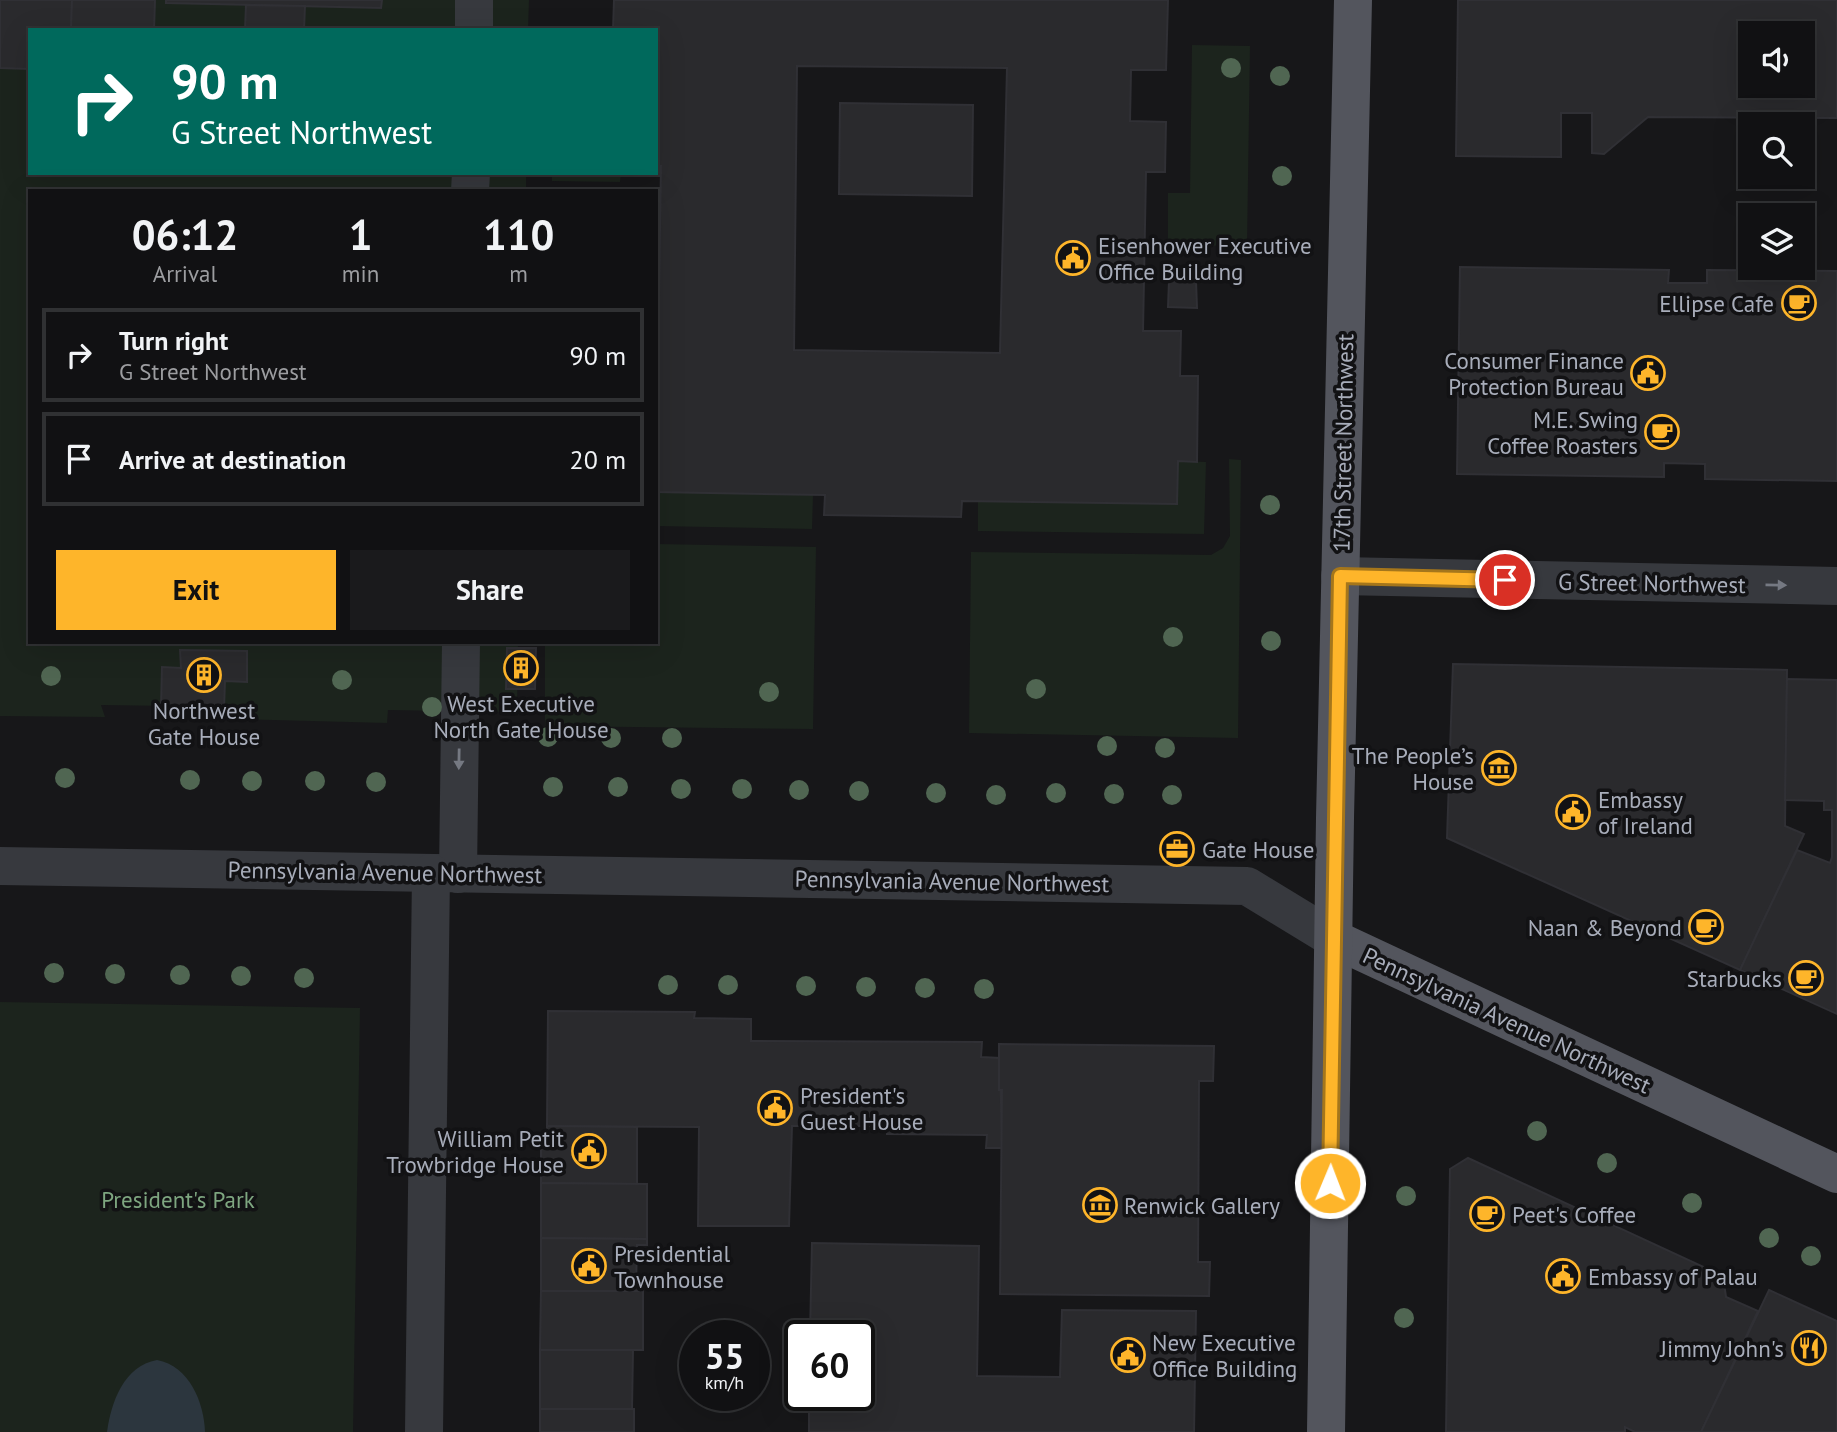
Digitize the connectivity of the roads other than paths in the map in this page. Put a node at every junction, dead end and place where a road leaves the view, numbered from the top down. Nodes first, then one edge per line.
1 (474, 0) edge
2 (1353, 0) edge
3 (474, 28) edge
4 (1340, 576) junction
5 (1837, 586) edge
6 (461, 644) edge
7 (0, 866) edge
8 (445, 874) junction
9 (1334, 939) junction
10 (1837, 1174) edge
11 (424, 1432) edge
12 (1326, 1432) edge

1 - 3 street
2 - 4 main road, 17th Street Northwest
4 -> 5 street, G Street Northwest
4 - 9 main road, 17th Street Northwest
6 -> 8 street
7 - 8 street, Pennsylvania Avenue Northwest
8 - 9 street, Pennsylvania Avenue Northwest
8 - 11 street
9 - 10 main road, Pennsylvania Avenue Northwest
9 - 12 main road, 17th Street Northwest

